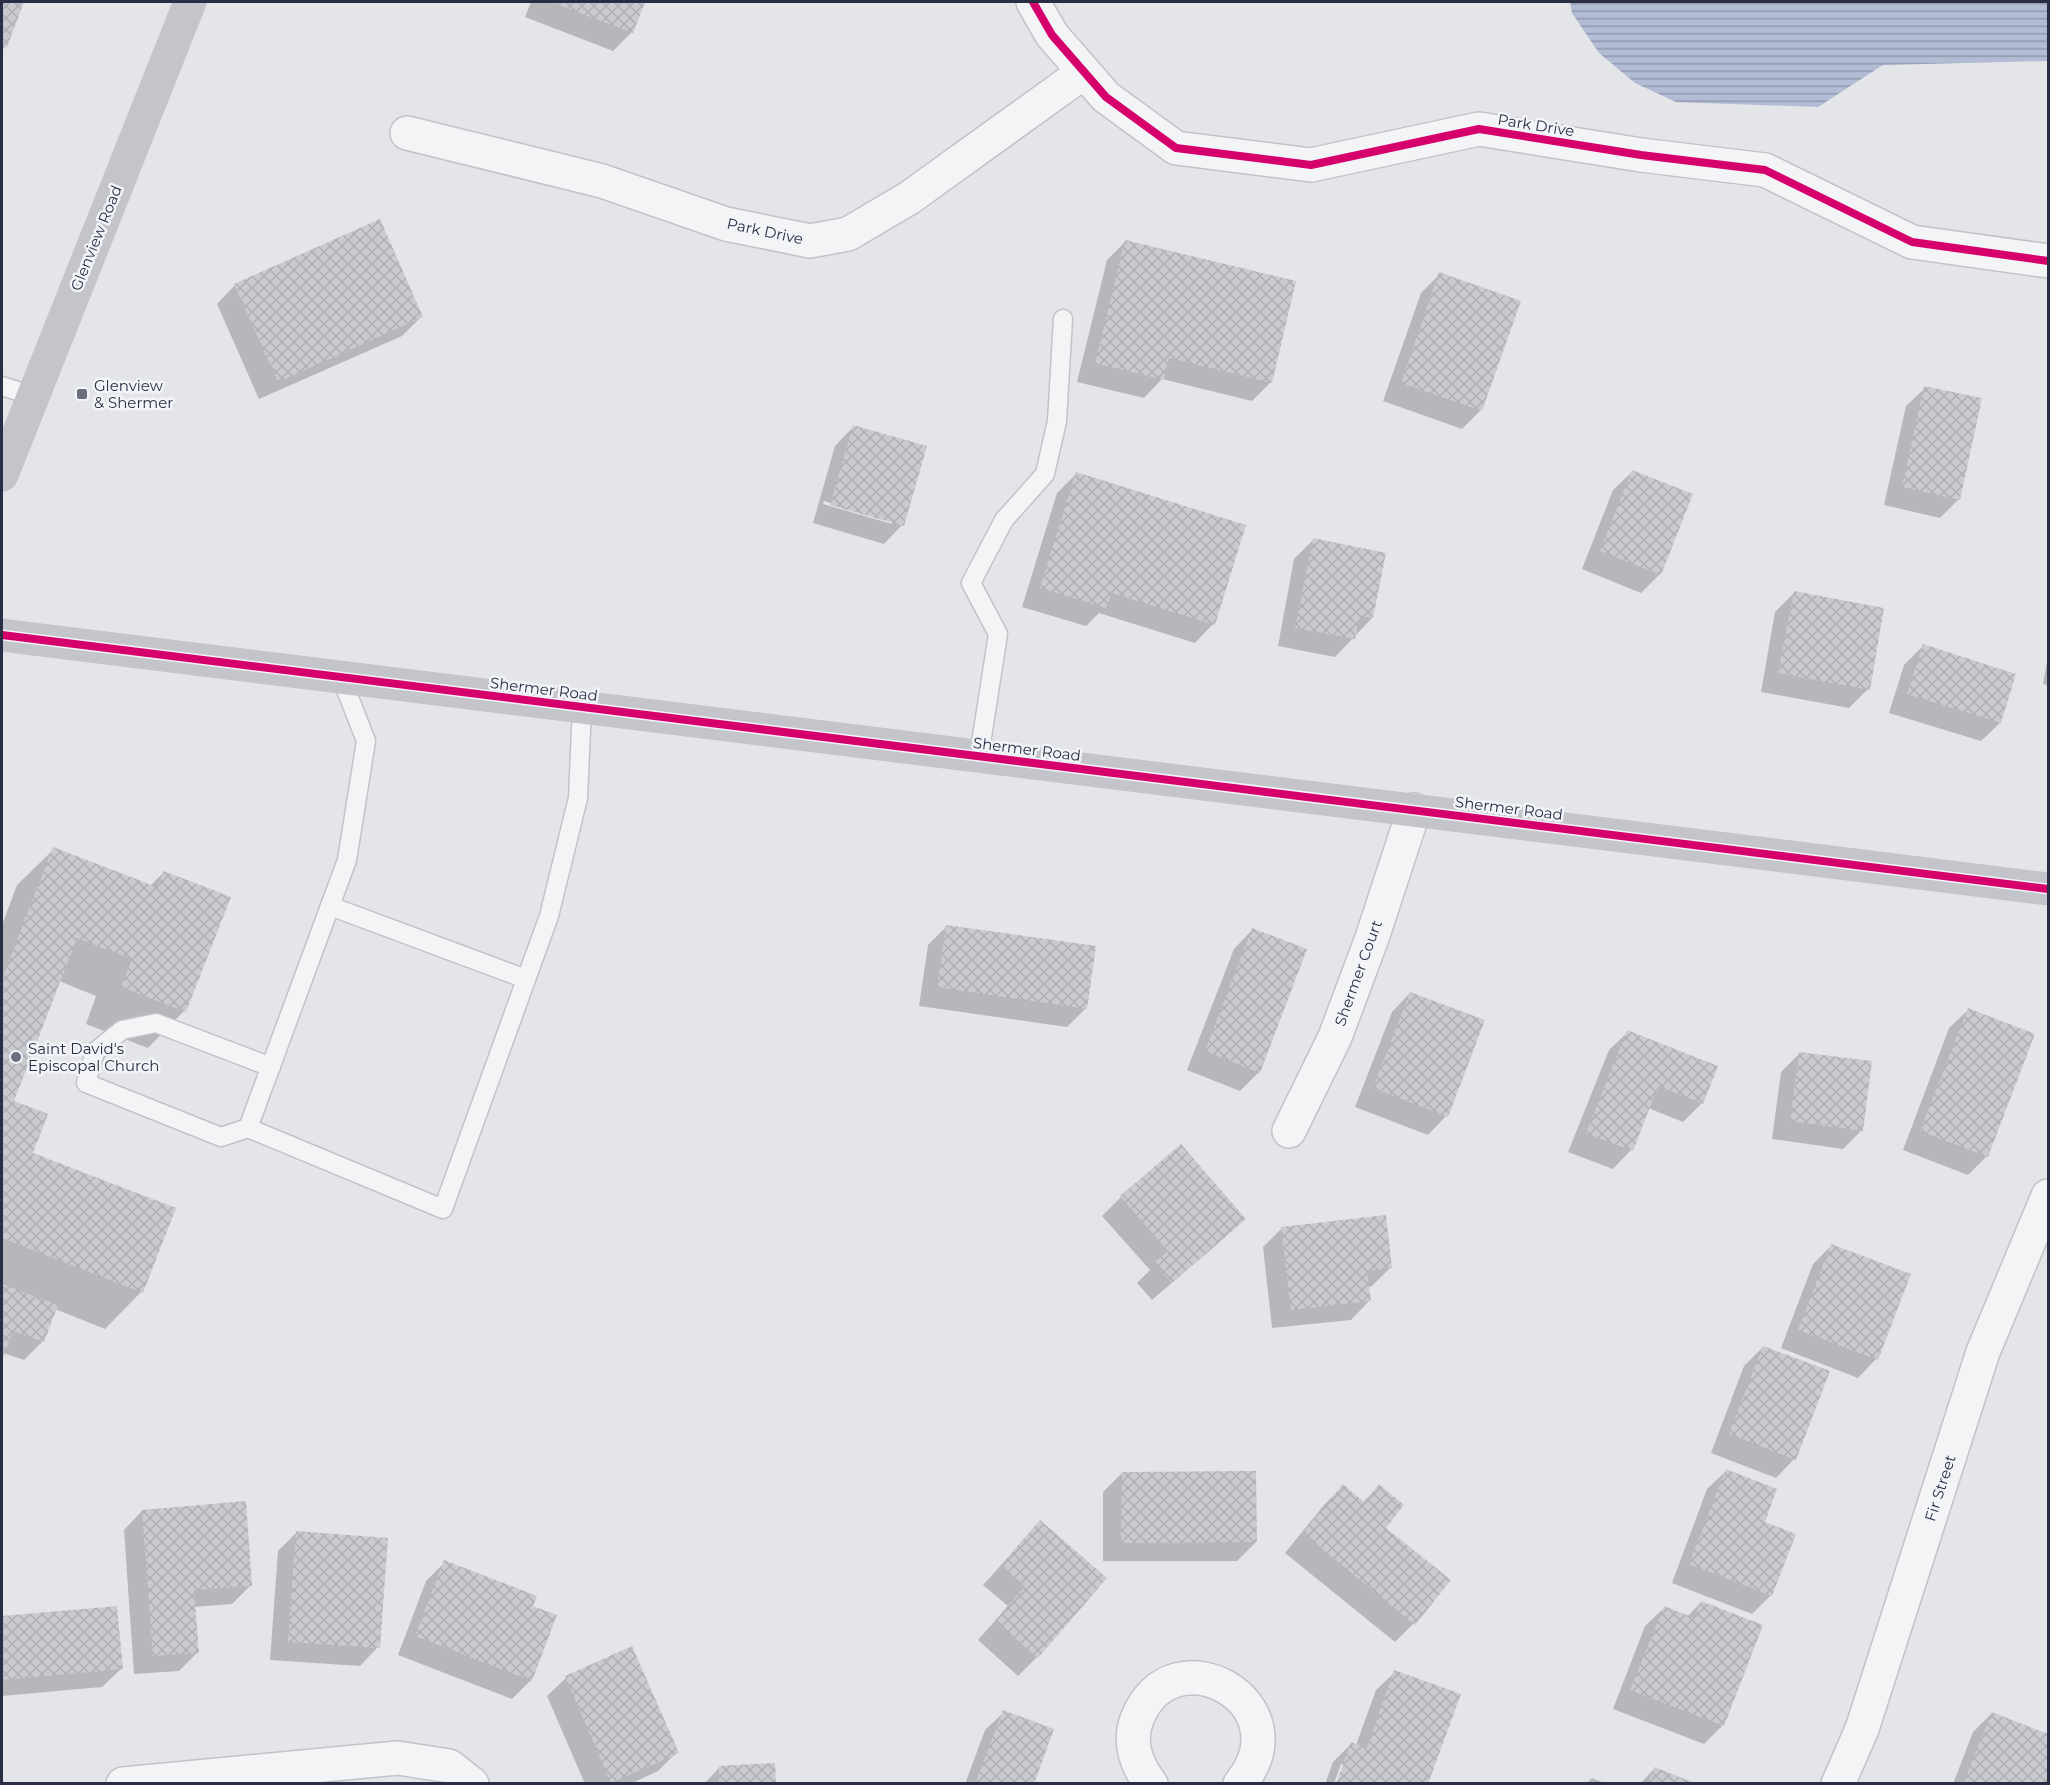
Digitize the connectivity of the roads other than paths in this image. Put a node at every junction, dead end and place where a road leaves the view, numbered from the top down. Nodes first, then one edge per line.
1 (190, 2) edge
2 (1033, 2) edge
3 (1084, 72) junction
4 (407, 133) dead end
5 (2049, 261) edge
6 (1063, 319) dead end
7 (2, 386) edge
8 (33, 396) junction
9 (2, 476) edge
10 (2, 635) edge
11 (342, 677) junction
12 (582, 707) junction
13 (979, 756) junction
14 (1414, 810) junction
15 (2049, 889) edge
16 (330, 906) junction
17 (526, 979) junction
18 (271, 1067) junction
19 (248, 1128) junction
20 (1289, 1131) dead end
21 (2049, 1196) edge
22 (123, 1784) edge
23 (472, 1784) edge
24 (1151, 1784) edge
25 (1240, 1784) edge
26 (1838, 1784) edge

1 - 8 main road, Glenview Road
2 - 3 street, Park Drive
3 - 4 street, Park Drive
3 - 5 street, Park Drive
6 - 13 lane
7 - 8 lane
8 - 9 main road, Glenview Road
10 - 11 main road, Shermer Road
11 - 12 main road, Shermer Road
11 - 16 lane
12 - 13 main road, Shermer Road
12 - 17 lane
13 - 14 main road, Shermer Road
14 - 15 main road, Shermer Road
14 - 20 street, Shermer Court
16 - 17 lane
16 - 18 lane
17 - 19 lane
18 - 19 lane
18 - 19 lane
21 - 26 street, Fir Street
22 - 23 street
24 - 25 street

